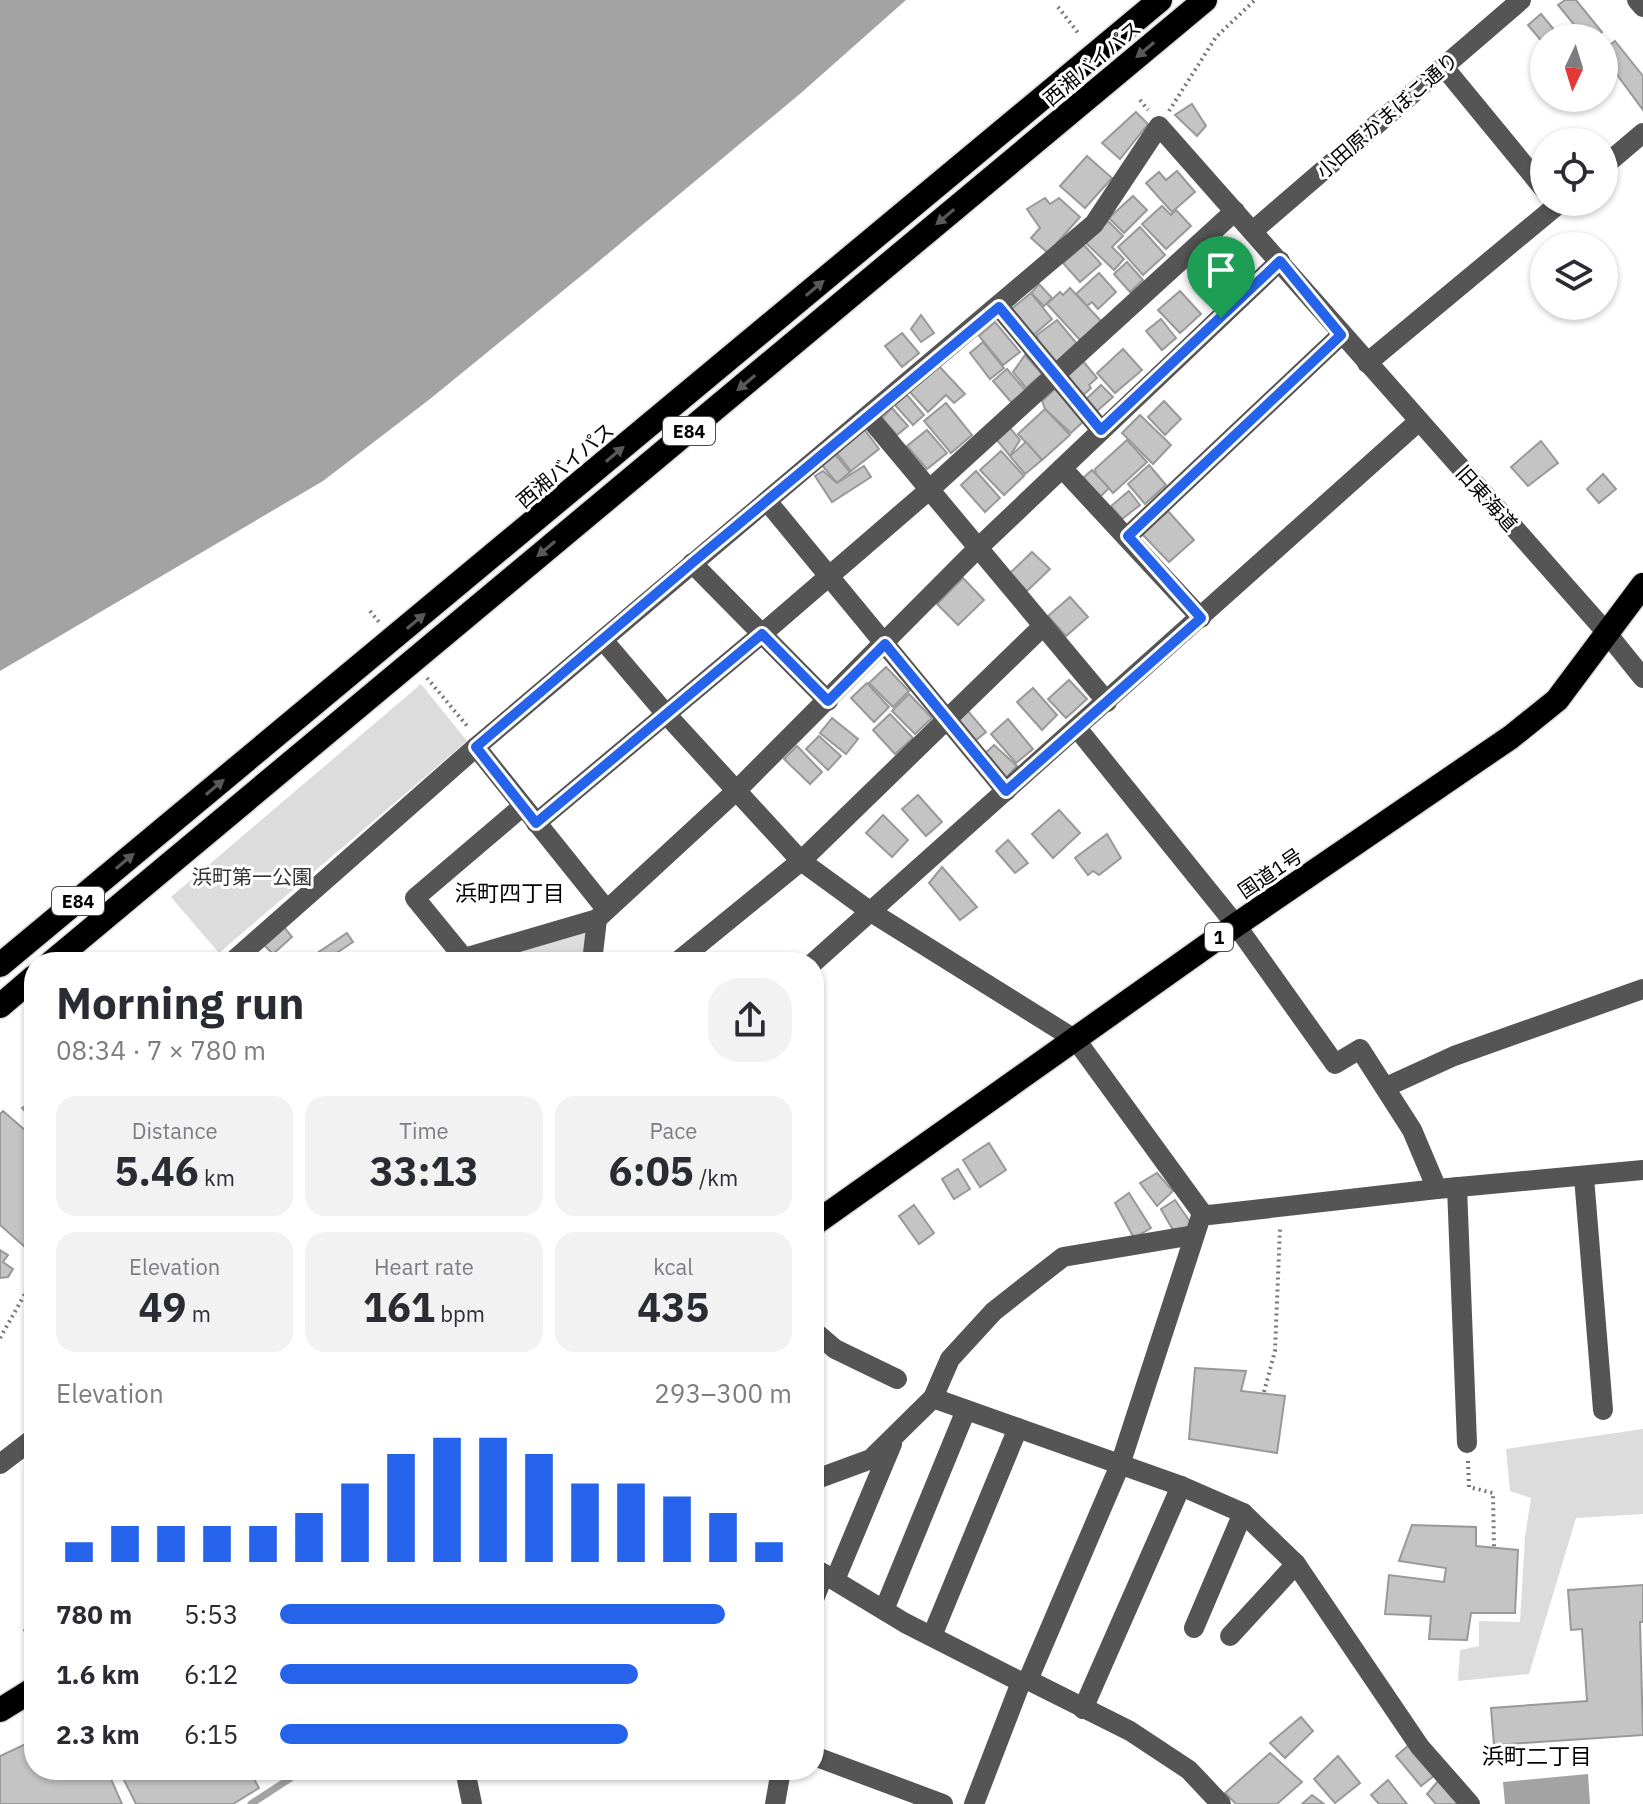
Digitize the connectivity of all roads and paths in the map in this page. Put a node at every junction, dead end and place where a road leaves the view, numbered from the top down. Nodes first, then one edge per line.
1 (1160, 0) edge
2 (1205, 0) edge
3 (1255, 0) edge
4 (1521, 0) edge
5 (1637, 0) edge
6 (1058, 7) dead end
7 (1643, 7) edge
8 (1079, 34) dead end
9 (1443, 66) junction
10 (1159, 126) junction
11 (1643, 133) edge
12 (1618, 154) edge
13 (1530, 171) edge
14 (1235, 211) junction
15 (1536, 216) edge
16 (1254, 230) junction
17 (1280, 261) junction
18 (999, 307) junction
19 (1341, 335) junction
20 (1367, 363) junction
21 (1054, 373) junction
22 (868, 416) junction
23 (1419, 421) junction
24 (1101, 430) junction
25 (1062, 468) junction
26 (929, 490) junction
27 (767, 501) junction
28 (1128, 536) junction
29 (978, 548) junction
30 (692, 563) junction
31 (829, 576) junction
32 (1643, 585) edge
33 (370, 611) dead end
34 (1201, 618) junction
35 (379, 622) dead end
36 (1043, 626) junction
37 (1606, 632) junction
38 (762, 634) junction
39 (603, 640) junction
40 (885, 644) junction
41 (427, 678) dead end
42 (1643, 678) edge
43 (828, 701) junction
44 (1107, 702) junction
45 (666, 714) junction
46 (946, 719) junction
47 (1077, 728) junction
48 (476, 747) junction
49 (736, 791) junction
50 (1006, 791) junction
51 (523, 806) junction
52 (536, 823) junction
53 (801, 861) junction
54 (871, 912) junction
55 (602, 914) junction
56 (1236, 925) junction
57 (64, 952) edge
58 (243, 952) edge
59 (455, 952) edge
60 (486, 952) edge
61 (594, 952) edge
62 (689, 952) edge
63 (824, 953) edge
64 (0, 965) edge
65 (24, 986) edge
66 (1643, 989) edge
67 (0, 1006) edge
68 (1076, 1040) junction
69 (1386, 1087) junction
70 (1643, 1170) edge
71 (1584, 1177) junction
72 (1447, 1188) junction
73 (1281, 1207) junction
74 (1202, 1213) junction
75 (824, 1217) edge
76 (1194, 1235) junction
77 (24, 1296) edge
78 (0, 1338) edge
79 (824, 1340) edge
80 (897, 1379) dead end
81 (1264, 1392) dead end
82 (933, 1398) junction
83 (966, 1410) junction
84 (1603, 1410) dead end
85 (1018, 1428) junction
86 (897, 1433) junction
87 (1467, 1443) joint
88 (24, 1446) edge
89 (0, 1464) edge
90 (1120, 1465) junction
91 (824, 1476) edge
92 (1181, 1486) junction
93 (1243, 1513) junction
94 (1494, 1548) dead end
95 (1296, 1564) junction
96 (824, 1574) edge
97 (884, 1610) junction
98 (1194, 1628) dead end
99 (932, 1636) junction
100 (1230, 1636) dead end
101 (1024, 1681) junction
102 (24, 1695) edge
103 (1083, 1709) junction
104 (0, 1710) edge
105 (824, 1760) edge
106 (467, 1780) edge
107 (779, 1780) edge
108 (472, 1804) edge
109 (775, 1804) edge
110 (943, 1804) edge
111 (974, 1804) edge
112 (1221, 1804) edge
113 (1470, 1804) edge

64 -> 1 highway, 西湘バイパス / E84
2 -> 57 highway, 西湘バイパス / E84
3 - 10 path
4 - 9 street, 小田原かまぼこ通り
5 - 7 street
6 - 8 path
9 - 13 street
9 - 16 street, 小田原かまぼこ通り
10 - 14 street, 旧東海道
10 - 18 street
11 - 12 street
14 - 16 street, 旧東海道
14 - 21 street
15 - 20 street
16 - 17 street, 旧東海道
17 - 19 street, 旧東海道
17 - 24 street
18 - 21 street
18 - 22 street
19 - 20 street, 旧東海道
19 - 28 street
20 - 23 street, 旧東海道
21 - 24 street
21 - 26 street
22 - 26 street
22 - 27 street
23 - 34 street
23 - 37 street, 旧東海道
24 - 25 street
25 - 28 street
25 - 29 street
26 - 29 street
26 - 31 street
27 - 30 street
27 - 31 street
28 - 34 street
29 - 36 street
29 - 40 street
30 - 38 street
30 - 39 street
31 - 38 street
31 - 40 street
32 - 37 highway, 国道1号 / 1
33 - 35 path
34 - 44 street
36 - 44 street
36 - 46 street
37 - 42 street, 旧東海道
37 - 56 highway, 国道1号 / 1
38 - 43 street
38 - 45 street
39 - 45 street
39 - 48 street
40 - 43 street
40 - 46 street
41 - 48 path
43 - 49 street
44 - 47 street
45 - 49 street
45 - 52 street
46 - 50 street
46 - 53 street
47 - 50 street
47 - 56 street
48 - 51 street
48 - 58 street
49 - 53 street
49 - 55 street
50 - 54 street
51 - 52 street
51 - 59 street
52 - 55 street
53 - 54 street
53 - 62 street
54 - 63 street
54 - 68 street
55 - 60 street
55 - 61 street
56 - 68 highway, 国道1号 / 1
56 - 69 street
65 - 67 highway
66 - 69 street
68 - 74 street
68 - 75 highway, 国道1号 / 1
69 - 72 street
70 - 71 street
71 - 72 street
71 - 84 street
72 - 73 street
72 - 87 street
73 - 74 street
73 - 81 path
74 - 76 street
76 - 82 street
76 - 90 street
77 - 78 path
79 - 80 street
82 - 83 street
82 - 86 street
83 - 85 street
83 - 97 street
85 - 90 street
85 - 99 street
86 - 91 street
86 - 96 street
87 - 94 path
88 - 89 street
90 - 92 street
90 - 101 street
92 - 93 street
92 - 103 street
93 - 95 street
93 - 98 street
95 - 100 street
95 - 113 street
96 - 97 street
97 - 99 street
99 - 101 street
101 - 103 street
101 - 111 street
102 - 104 highway
103 - 112 street
105 - 110 street
106 - 108 street
107 - 109 street

